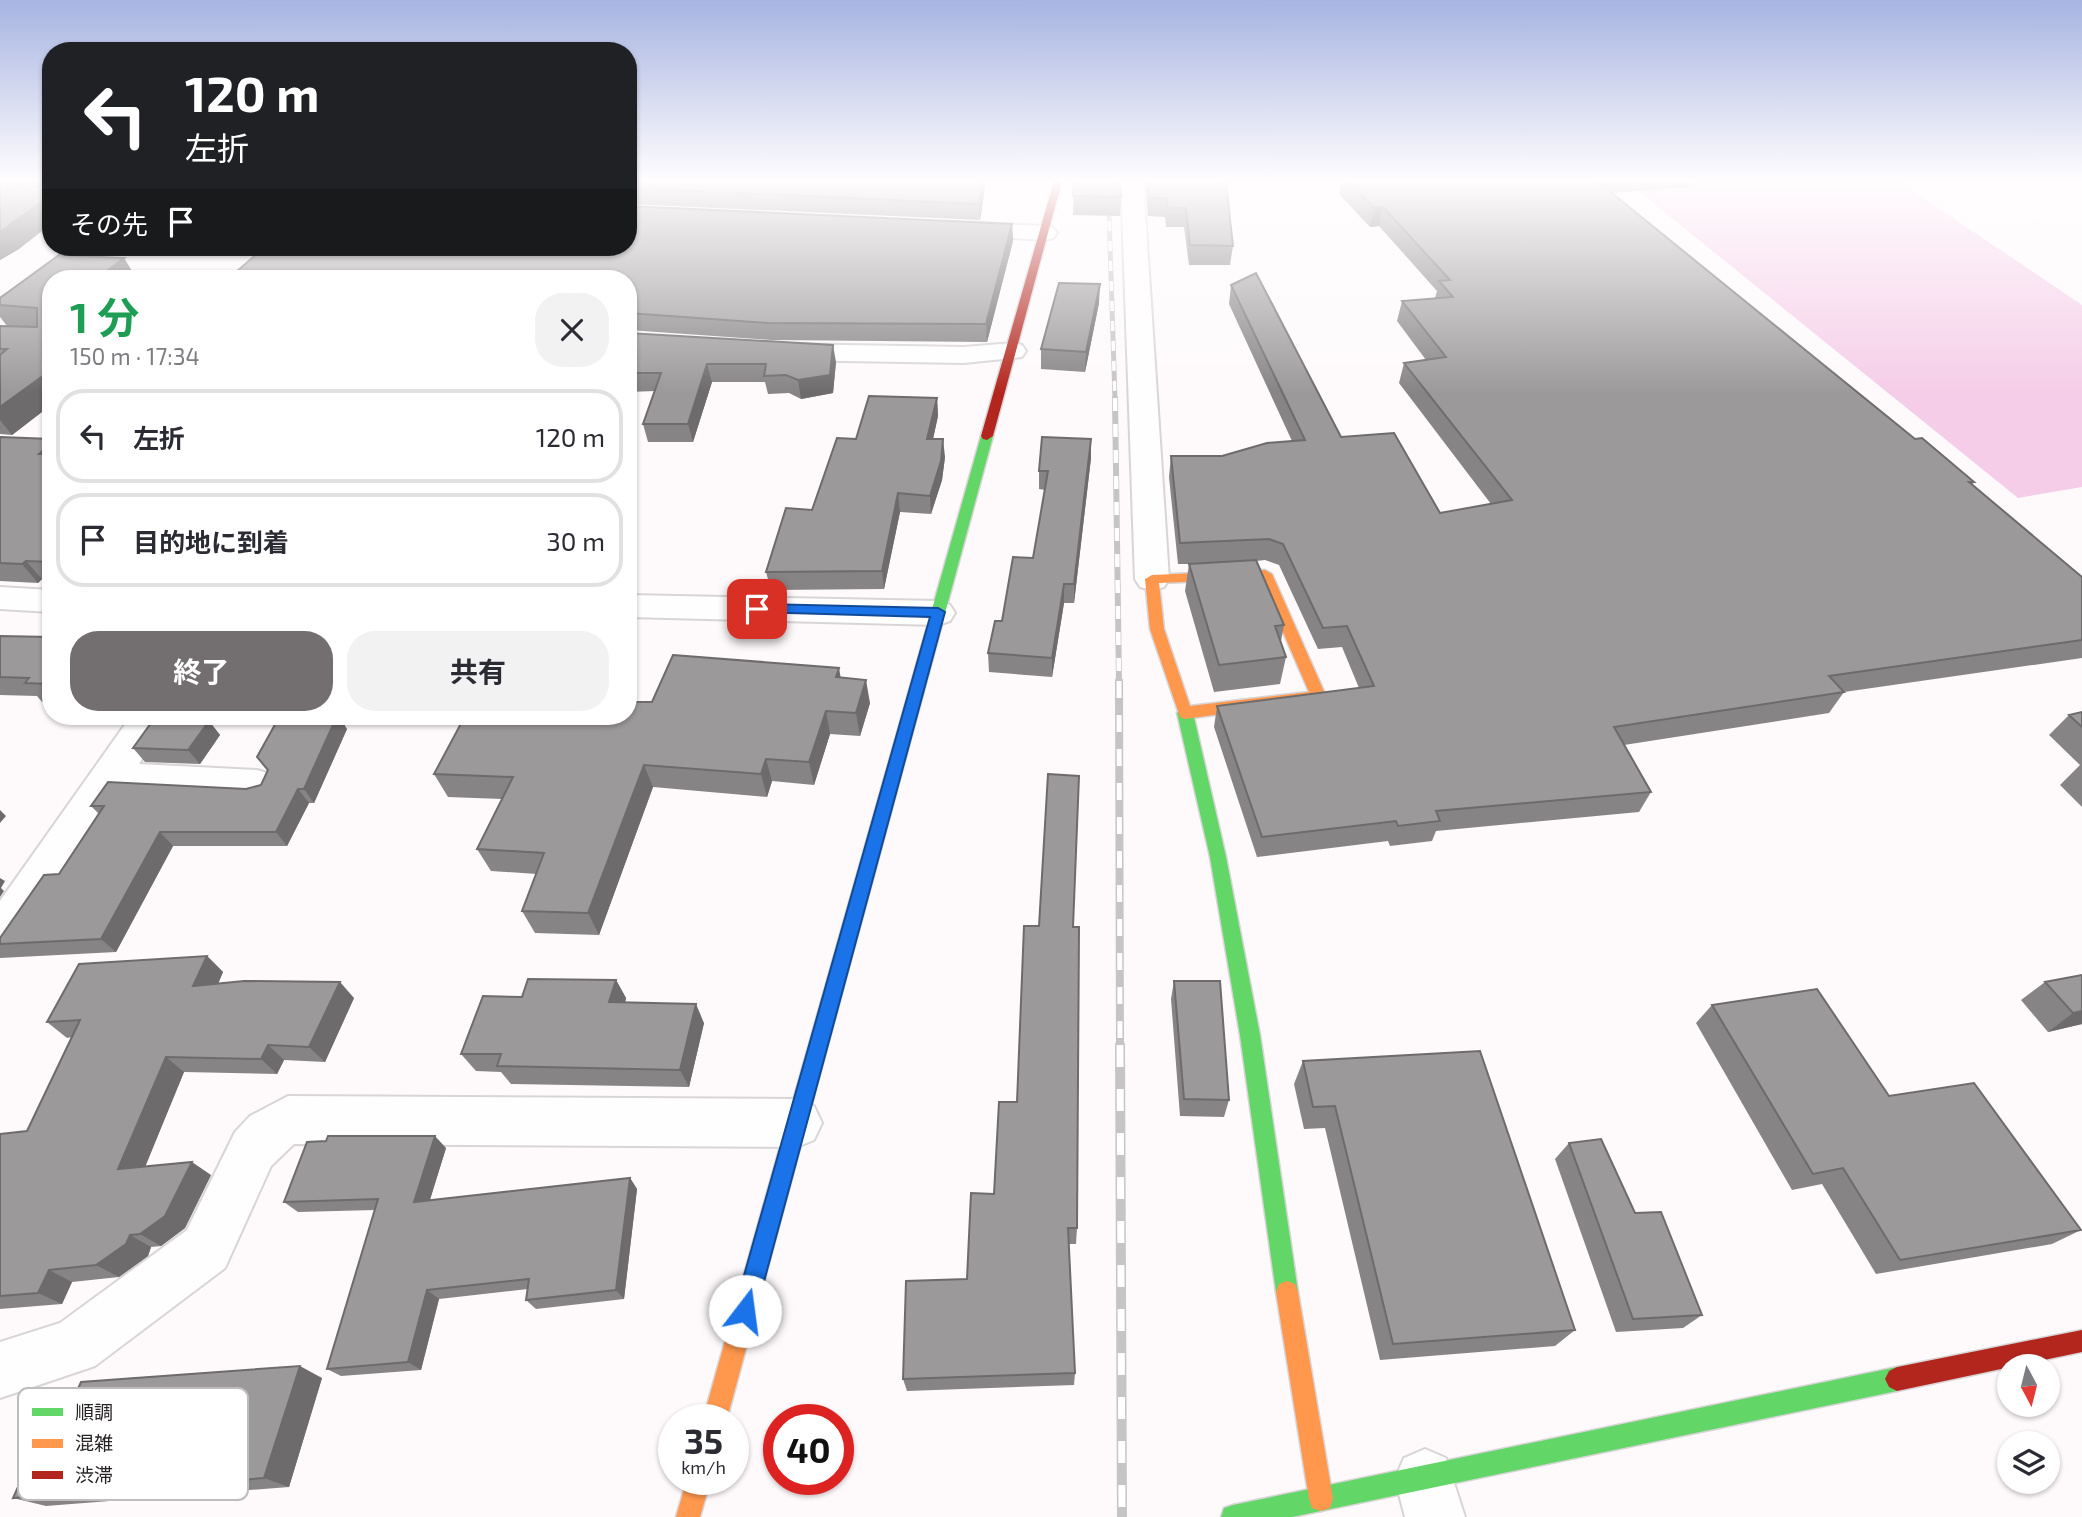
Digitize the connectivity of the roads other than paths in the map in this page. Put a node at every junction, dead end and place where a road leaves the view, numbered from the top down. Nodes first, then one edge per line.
1 (1040, 252) edge
2 (1136, 252) edge
3 (45, 256) edge
4 (74, 256) edge
5 (52, 270) edge
6 (42, 276) edge
7 (0, 284) edge
8 (0, 303) edge
9 (758, 350) edge
10 (1013, 351) junction
11 (1152, 579) junction
12 (0, 598) edge
13 (42, 600) edge
14 (637, 607) edge
15 (938, 612) junction
16 (1185, 712) junction
17 (145, 725) edge
18 (109, 776) junction
19 (257, 785) edge
20 (0, 936) edge
21 (797, 1123) junction
22 (2082, 1341) edge
23 (0, 1370) edge
24 (719, 1404) edge
25 (694, 1495) edge
26 (1430, 1498) edge
27 (1321, 1499) junction
28 (688, 1517) edge
29 (1233, 1517) edge

1 - 10 street
2 - 11 street
3 - 7 street
4 - 5 street
6 - 8 street
9 - 10 street
10 - 15 street
11 - 16 street
11 - 16 street
12 - 13 street
14 - 15 street
15 - 21 street
16 - 27 street
17 - 18 street
18 - 19 street
18 - 20 street
21 - 23 street
21 - 24 street
22 - 26 street
25 - 28 street
26 - 27 street
27 - 29 street

